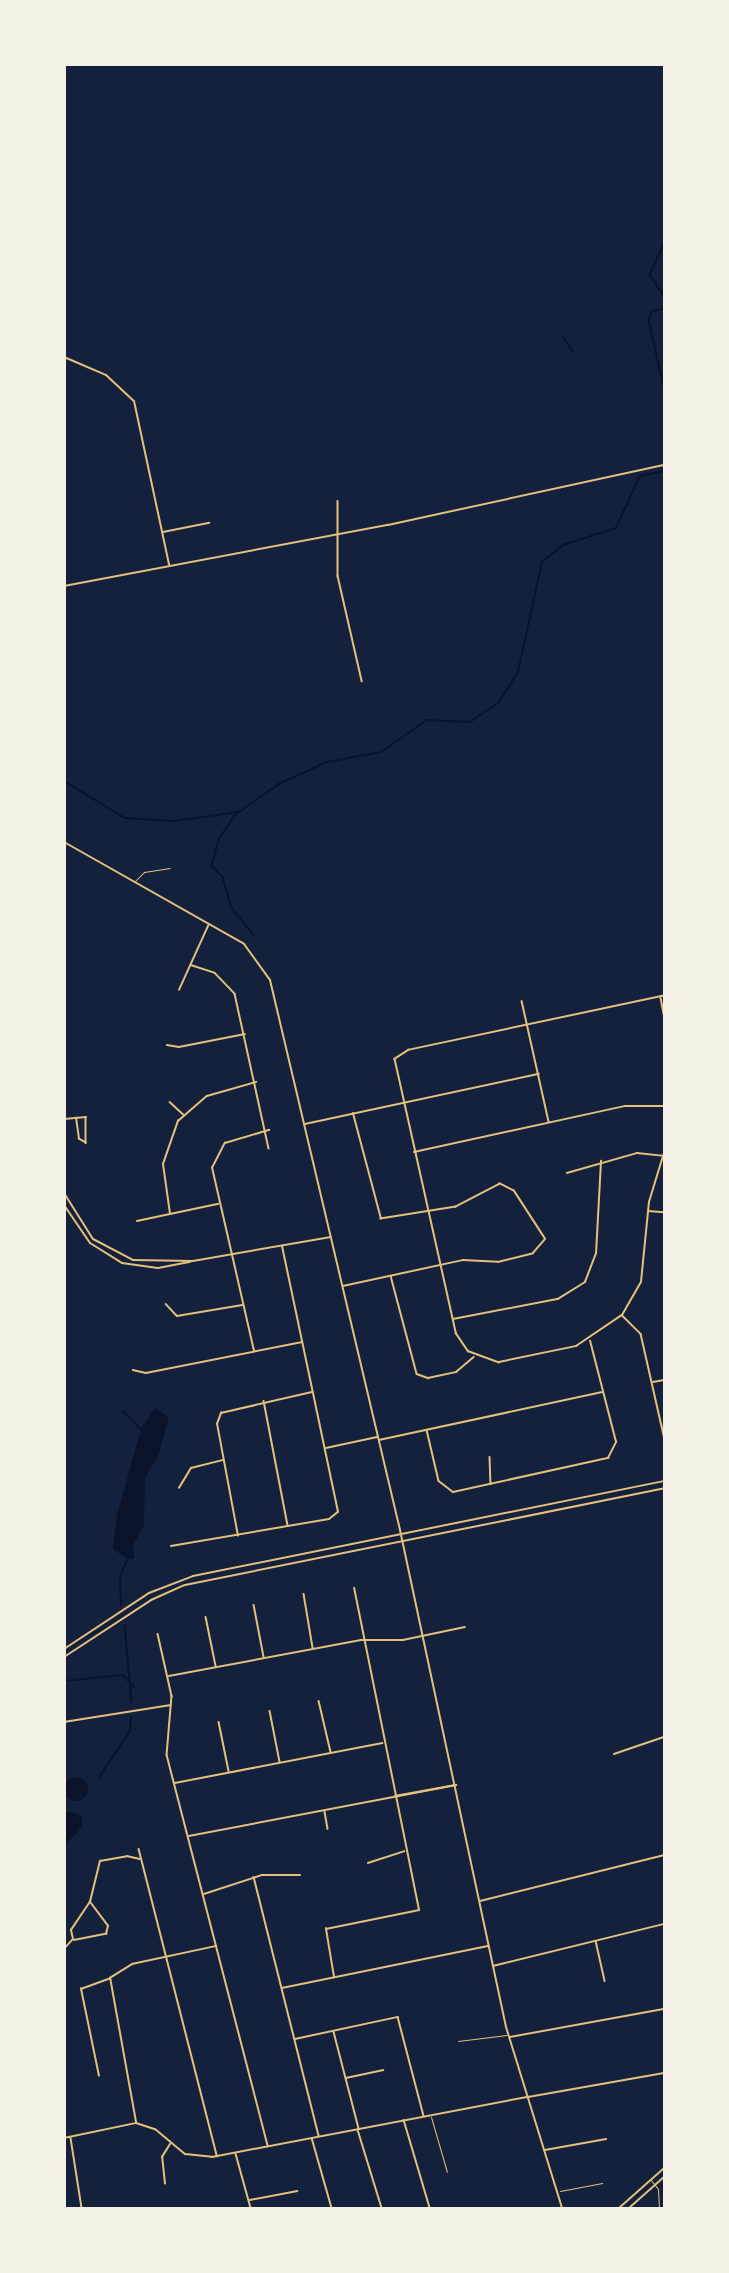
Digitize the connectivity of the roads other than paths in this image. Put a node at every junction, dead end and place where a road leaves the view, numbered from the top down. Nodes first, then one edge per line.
1 (64, 357) edge
2 (664, 465) edge
3 (338, 501) dead end
4 (209, 523) dead end
5 (162, 533) junction
6 (340, 533) junction
7 (169, 564) junction
8 (64, 586) edge
9 (362, 681) dead end
10 (64, 842) edge
11 (170, 868) dead end
12 (135, 881) junction
13 (210, 924) junction
14 (190, 965) junction
15 (179, 990) dead end
16 (664, 996) edge
17 (661, 997) junction
18 (522, 1001) dead end
19 (664, 1014) edge
20 (528, 1025) junction
21 (246, 1034) junction
22 (167, 1045) dead end
23 (539, 1074) junction
24 (257, 1082) junction
25 (170, 1102) dead end
26 (401, 1104) junction
27 (664, 1106) edge
28 (184, 1114) junction
29 (353, 1114) junction
30 (76, 1118) junction
31 (64, 1119) edge
32 (549, 1123) junction
33 (304, 1125) junction
34 (269, 1130) junction
35 (269, 1148) dead end
36 (413, 1152) junction
37 (664, 1155) edge
38 (601, 1161) junction
39 (567, 1173) dead end
40 (64, 1193) edge
41 (219, 1204) junction
42 (64, 1205) edge
43 (648, 1210) junction
44 (664, 1212) edge
45 (427, 1213) junction
46 (171, 1214) junction
47 (137, 1221) dead end
48 (331, 1237) junction
49 (282, 1247) junction
50 (232, 1256) junction
51 (193, 1261) junction
52 (440, 1265) junction
53 (391, 1275) junction
54 (342, 1286) junction
55 (166, 1304) dead end
56 (243, 1305) junction
57 (622, 1315) junction
58 (452, 1319) junction
59 (590, 1340) junction
60 (303, 1341) junction
61 (254, 1351) junction
62 (474, 1356) junction
63 (133, 1370) dead end
64 (664, 1380) edge
65 (652, 1382) junction
66 (312, 1392) junction
67 (603, 1392) junction
68 (264, 1401) junction
69 (428, 1430) junction
70 (664, 1435) edge
71 (379, 1438) junction
72 (326, 1448) junction
73 (490, 1457) dead end
74 (224, 1460) junction
75 (664, 1481) edge
76 (491, 1485) junction
77 (179, 1488) dead end
78 (664, 1488) edge
79 (288, 1527) junction
80 (402, 1536) junction
81 (239, 1537) junction
82 (403, 1543) junction
83 (171, 1546) dead end
84 (354, 1588) dead end
85 (304, 1594) dead end
86 (254, 1605) dead end
87 (206, 1617) dead end
88 (465, 1627) dead end
89 (158, 1634) dead end
90 (424, 1636) junction
91 (361, 1640) junction
92 (64, 1649) edge
93 (313, 1649) junction
94 (64, 1657) edge
95 (264, 1658) junction
96 (217, 1667) junction
97 (169, 1676) junction
98 (320, 1701) dead end
99 (172, 1705) junction
100 (270, 1711) dead end
101 (64, 1722) edge
102 (219, 1722) dead end
103 (664, 1737) edge
104 (383, 1743) junction
105 (331, 1753) junction
106 (614, 1754) dead end
107 (280, 1763) junction
108 (230, 1772) junction
109 (174, 1783) junction
110 (456, 1785) junction
111 (394, 1796) junction
112 (325, 1811) junction
113 (328, 1829) dead end
114 (188, 1837) junction
115 (139, 1850) dead end
116 (406, 1851) junction
117 (664, 1856) edge
118 (141, 1859) junction
119 (368, 1863) dead end
120 (300, 1875) dead end
121 (254, 1877) junction
122 (203, 1894) junction
123 (480, 1901) junction
124 (90, 1902) junction
125 (664, 1924) edge
126 (73, 1939) junction
127 (596, 1941) junction
128 (217, 1946) junction
129 (489, 1946) junction
130 (64, 1949) edge
131 (167, 1958) junction
132 (493, 1966) junction
133 (334, 1977) junction
134 (110, 1978) junction
135 (605, 1981) dead end
136 (282, 1988) junction
137 (664, 2009) edge
138 (334, 2031) junction
139 (508, 2036) junction
140 (295, 2039) junction
141 (458, 2041) dead end
142 (383, 2070) dead end
143 (664, 2073) edge
144 (99, 2076) dead end
145 (346, 2078) junction
146 (528, 2097) junction
147 (430, 2115) junction
148 (424, 2116) junction
149 (404, 2120) junction
150 (136, 2123) junction
151 (358, 2129) junction
152 (70, 2136) junction
153 (319, 2137) junction
154 (64, 2138) edge
155 (312, 2138) junction
156 (606, 2139) dead end
157 (170, 2144) junction
158 (268, 2146) junction
159 (544, 2150) junction
160 (236, 2153) junction
161 (218, 2156) junction
162 (664, 2168) edge
163 (447, 2172) dead end
164 (664, 2177) edge
165 (651, 2180) junction
166 (602, 2183) dead end
167 (165, 2184) dead end
168 (655, 2185) junction
169 (297, 2191) dead end
170 (557, 2192) junction
171 (249, 2200) junction
172 (82, 2208) edge
173 (251, 2208) edge
174 (332, 2208) edge
175 (382, 2208) edge
176 (430, 2208) edge
177 (562, 2208) edge
178 (619, 2208) edge
179 (629, 2208) edge
180 (659, 2208) edge

1 - 5 main road
2 - 6 main road
3 - 6 street
4 - 5 street
5 - 7 main road
6 - 7 main road
6 - 9 street
7 - 8 main road
10 - 12 main road
11 - 12 lane
12 - 13 main road
13 - 14 street
13 - 33 main road
14 - 15 street
14 - 21 street
16 - 17 street
17 - 19 street
17 - 20 street
18 - 20 street
20 - 23 street
20 - 26 street
21 - 22 street
21 - 24 street
23 - 26 street
23 - 32 street
24 - 28 street
24 - 34 street
25 - 28 street
26 - 29 street
26 - 36 street
27 - 32 street
28 - 46 street
29 - 33 street
29 - 45 street
30 - 30 street
30 - 31 street
32 - 36 street
33 - 48 main road
34 - 35 street
34 - 41 street
36 - 45 street
37 - 38 street
37 - 43 street
38 - 39 street
38 - 58 street
40 - 51 main road
41 - 46 street
41 - 50 street
42 - 51 main road
43 - 44 street
43 - 57 street
45 - 52 street
45 - 52 street
46 - 47 street
48 - 49 main road
48 - 54 main road
49 - 50 main road
49 - 60 street
50 - 51 main road
50 - 56 street
52 - 53 street
52 - 58 street
53 - 54 street
53 - 62 street
54 - 71 main road
55 - 56 street
56 - 61 street
57 - 59 street
57 - 65 street
58 - 62 street
59 - 62 street
59 - 67 street
60 - 61 street
60 - 66 street
61 - 63 street
64 - 65 street
65 - 70 street
66 - 68 street
66 - 72 street
67 - 69 street
67 - 76 street
68 - 74 street
68 - 79 street
69 - 71 street
69 - 76 street
71 - 72 street
71 - 80 main road
72 - 79 street
73 - 76 street
74 - 77 street
74 - 81 street
75 - 80 main road
78 - 82 main road
79 - 81 street
80 - 82 main road
80 - 92 main road
81 - 83 street
82 - 90 main road
82 - 94 main road
84 - 91 street
85 - 93 street
86 - 95 street
87 - 96 street
88 - 90 street
89 - 97 street
90 - 91 street
90 - 110 main road
91 - 93 street
91 - 104 street
93 - 95 street
95 - 96 street
96 - 97 street
97 - 99 street
98 - 105 street
99 - 101 street
99 - 109 street
100 - 107 street
102 - 108 street
103 - 106 street
104 - 105 street
104 - 111 street
105 - 107 street
107 - 108 street
108 - 109 street
109 - 114 street
110 - 111 street
110 - 123 main road
111 - 112 street
111 - 116 street
112 - 113 street
112 - 114 street
114 - 122 street
115 - 118 street
116 - 119 street
116 - 133 street
117 - 123 main road
118 - 124 street
118 - 131 street
120 - 121 street
121 - 122 street
121 - 136 street
122 - 128 street
123 - 129 main road
124 - 126 street
124 - 126 street
125 - 127 street
126 - 130 street
127 - 132 street
127 - 135 street
128 - 131 street
128 - 158 street
129 - 132 main road
129 - 133 street
131 - 134 street
131 - 161 street
132 - 139 main road
133 - 136 street
134 - 144 street
134 - 150 street
136 - 140 street
137 - 139 street
138 - 140 street
138 - 145 street
138 - 148 street
139 - 141 lane
139 - 146 main road
140 - 153 street
142 - 145 street
143 - 146 main road
145 - 151 street
146 - 147 main road
146 - 159 main road
147 - 148 main road
147 - 163 lane
148 - 149 main road
149 - 151 main road
149 - 176 street
150 - 152 main road
150 - 157 main road
151 - 153 main road
151 - 175 street
152 - 154 main road
152 - 172 street
153 - 155 main road
155 - 158 main road
155 - 174 street
156 - 159 street
157 - 161 main road
157 - 167 street
158 - 160 main road
159 - 170 main road
160 - 161 main road
160 - 171 street
162 - 165 main road
164 - 168 main road
165 - 168 lane
165 - 178 main road
166 - 170 lane
168 - 179 main road
168 - 180 lane
169 - 171 street
170 - 177 main road
171 - 173 street

